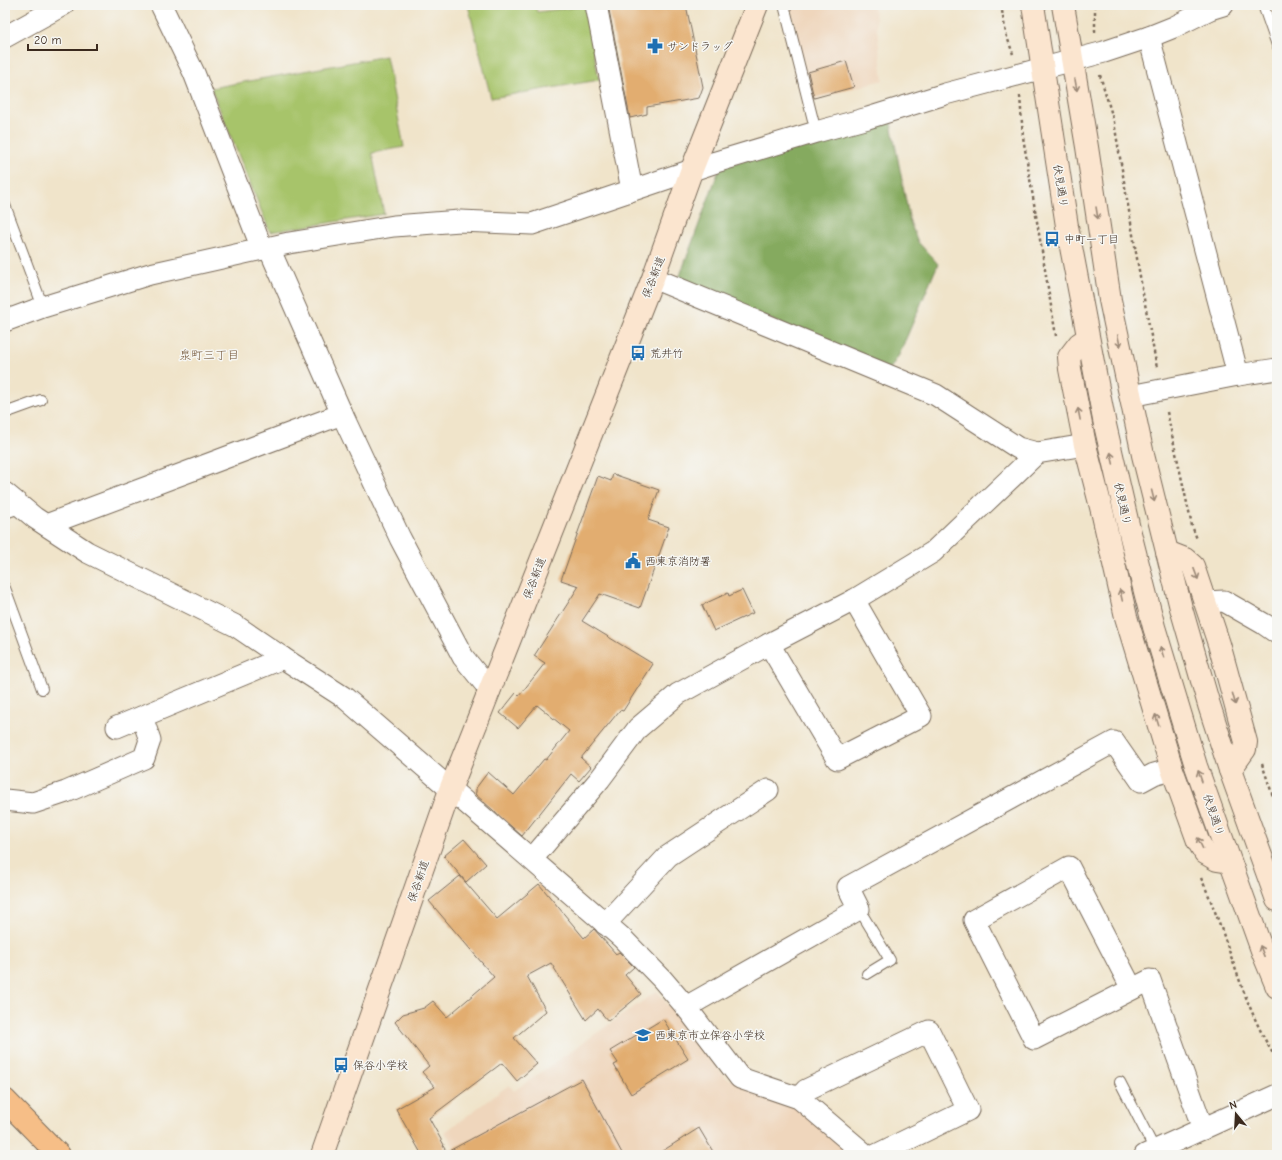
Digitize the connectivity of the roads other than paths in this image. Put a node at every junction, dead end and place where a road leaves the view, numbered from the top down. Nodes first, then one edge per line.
1 (63, 5) edge
2 (161, 5) edge
3 (596, 5) edge
4 (757, 5) edge
5 (784, 5) edge
6 (1033, 5) edge
7 (1063, 5) edge
8 (1223, 5) edge
9 (1263, 5) edge
10 (5, 37) edge
11 (1149, 37) junction
12 (1277, 45) edge
13 (1072, 61) junction
14 (1043, 68) junction
15 (816, 132) junction
16 (692, 169) junction
17 (632, 190) junction
18 (5, 204) edge
19 (265, 249) junction
20 (653, 278) junction
21 (43, 307) junction
22 (5, 321) edge
23 (1088, 338) junction
24 (1277, 369) edge
25 (1238, 375) junction
26 (1130, 396) junction
27 (41, 400) dead end
28 (5, 413) edge
29 (342, 414) junction
30 (1085, 445) junction
31 (1037, 453) junction
32 (5, 493) edge
33 (14, 510) edge
34 (46, 525) junction
35 (1167, 552) junction
36 (5, 588) edge
37 (854, 600) junction
38 (1206, 602) junction
39 (1277, 633) edge
40 (769, 644) junction
41 (283, 658) junction
42 (42, 689) dead end
43 (490, 690) junction
44 (142, 717) junction
45 (117, 728) dead end
46 (1172, 769) junction
47 (1230, 770) junction
48 (450, 790) junction
49 (768, 790) dead end
50 (5, 800) edge
51 (532, 859) junction
52 (1230, 862) junction
53 (1277, 900) edge
54 (859, 910) junction
55 (605, 924) junction
56 (867, 974) dead end
57 (1277, 987) edge
58 (1132, 989) junction
59 (686, 1008) junction
60 (1120, 1082) dead end
61 (1277, 1095) edge
62 (799, 1098) junction
63 (5, 1100) edge
64 (1203, 1129) junction
65 (1150, 1153) edge
66 (58, 1155) edge
67 (322, 1155) edge
68 (866, 1155) edge
69 (876, 1155) edge

1 - 10 street
2 - 19 street
3 - 17 street
4 - 16 main road, 保谷新道
5 - 15 lane
6 - 14 main road, 伏見通り
7 - 13 main road
8 - 11 street
9 - 12 lane
11 - 13 street
11 - 25 street
13 - 14 street
13 -> 26 main road
14 - 15 street
14 - 23 main road, 伏見通り
15 - 16 street
16 - 17 street
16 - 20 main road, 保谷新道
17 - 19 street
18 - 21 lane
19 - 21 street
19 - 29 street
20 - 31 street
20 - 43 main road, 保谷新道
21 - 22 street
30 -> 23 main road
52 -> 23 main road, 伏見通り
24 - 25 street
25 - 26 street
26 -> 35 main road
27 - 28 lane
29 - 34 street
29 - 43 street
30 - 31 street
46 -> 30 main road
31 - 37 street
32 - 33 street
33 - 34 street
34 - 41 street
35 -> 38 main road
35 - 47 main road
36 - 42 lane
37 - 40 street
37 - 40 street
38 - 39 street
38 -> 47 main road
40 - 51 street
41 - 44 street
41 - 48 street
43 - 48 main road, 保谷新道
44 - 45 street
44 - 50 street
52 -> 46 main road
46 - 54 street
47 - 53 main road
48 - 51 street
48 - 67 main road, 保谷新道
49 - 55 street
51 - 55 street
57 -> 52 main road, 伏見通り
54 - 56 lane
54 - 59 street
55 - 59 street
58 - 58 street
58 - 64 street
59 - 62 street
60 - 65 lane
61 - 64 street
62 - 68 street
62 - 69 street
63 - 66 main road
64 - 65 street

